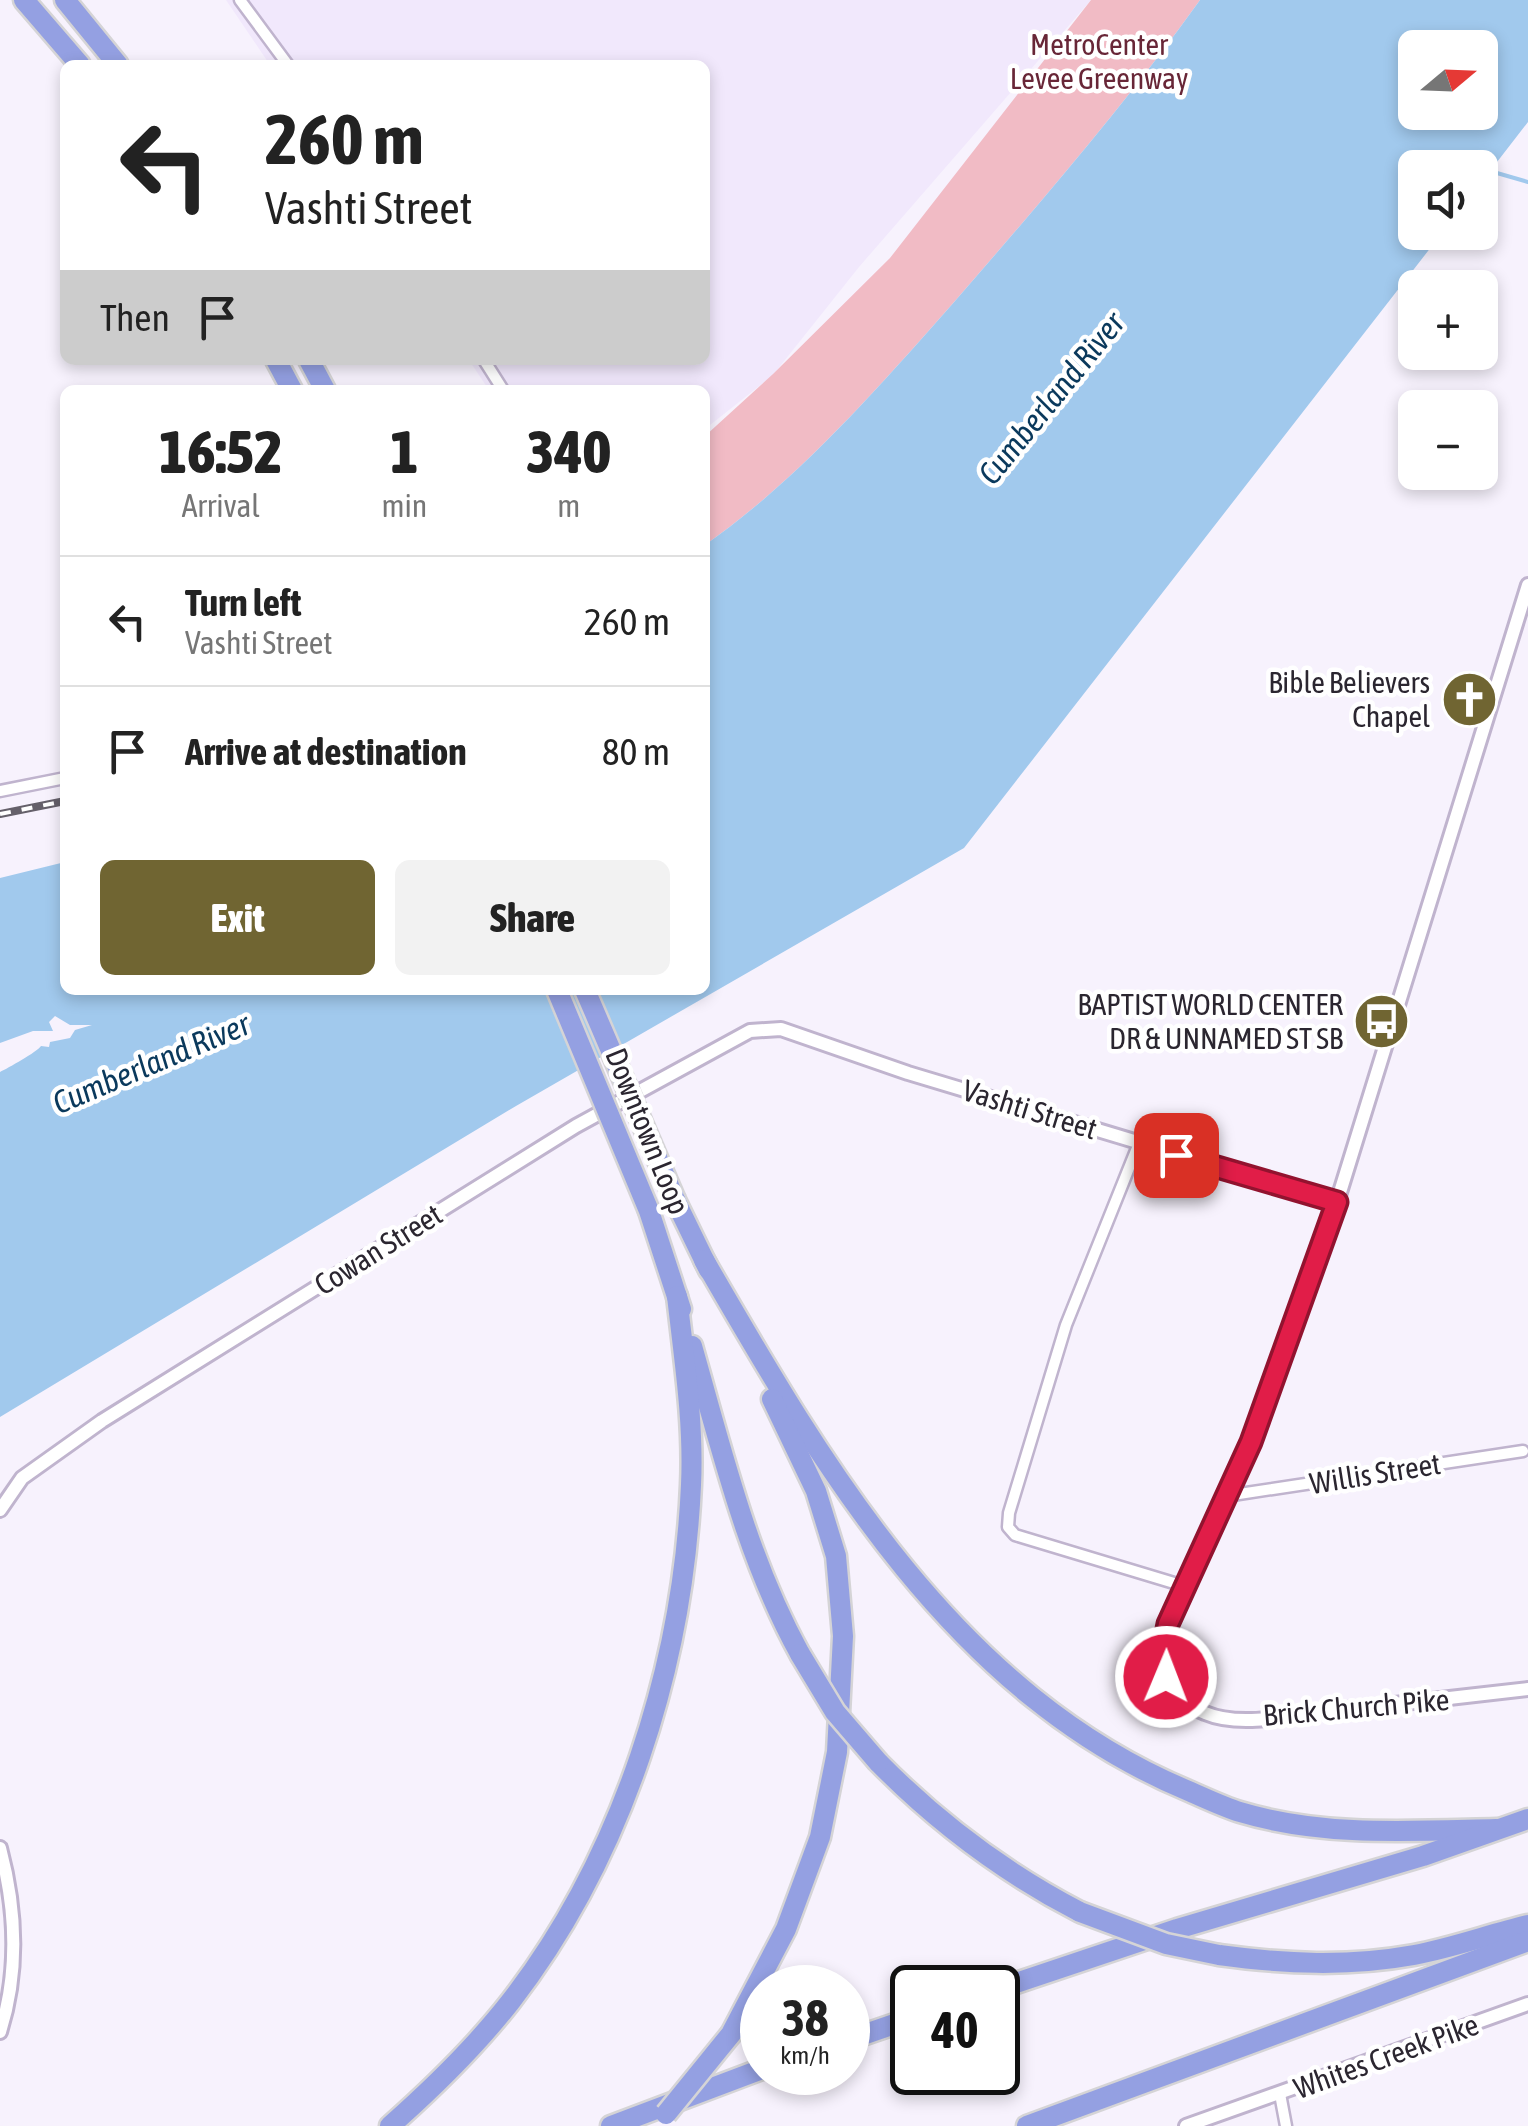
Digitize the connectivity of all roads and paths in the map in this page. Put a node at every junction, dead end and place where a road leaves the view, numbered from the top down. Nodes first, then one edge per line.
1 (24, 0) edge
2 (65, 0) edge
3 (240, 0) edge
4 (76, 60) edge
5 (114, 60) edge
6 (284, 60) edge
7 (1528, 585) edge
8 (1524, 606) edge
9 (60, 779) edge
10 (0, 791) edge
11 (559, 995) edge
12 (587, 995) edge
13 (781, 1029) joint
14 (1139, 1144) junction
15 (1337, 1202) junction
16 (704, 1260) junction
17 (678, 1296) junction
18 (1524, 1451) dead end
19 (1226, 1496) junction
20 (0, 1510) edge
21 (1184, 1586) junction
22 (1528, 1689) edge
23 (1528, 1820) edge
24 (1496, 1828) junction
25 (0, 1848) edge
26 (1528, 1925) edge
27 (1528, 1941) edge
28 (1020, 1982) edge
29 (1528, 2004) edge
30 (0, 2032) edge
31 (740, 2077) edge
32 (1280, 2094) junction
33 (390, 2126) edge
34 (612, 2126) edge
35 (656, 2126) edge
36 (1027, 2126) edge
37 (1186, 2126) edge
38 (1286, 2126) edge

1 - 4 highway
2 - 5 highway
3 - 6 street
7 - 8 street
8 - 15 street
9 - 10 street
11 - 17 highway, Downtown Loop, bridge
12 - 16 highway, Downtown Loop, bridge
13 - 14 street, Vashti Street
13 - 20 street, Cowan Street
14 - 15 street, Vashti Street
14 - 21 street
15 - 19 street
16 - 24 highway
16 - 35 highway, bridge
17 - 26 highway, bridge
17 - 33 highway
18 - 19 street, Willis Street
19 - 21 street
21 - 22 street, Brick Church Pike
23 - 24 highway
24 - 28 highway
25 - 30 street
27 - 36 highway
29 - 32 street, Whites Creek Pike
31 - 34 highway
32 - 37 street, Whites Creek Pike
32 - 38 street

